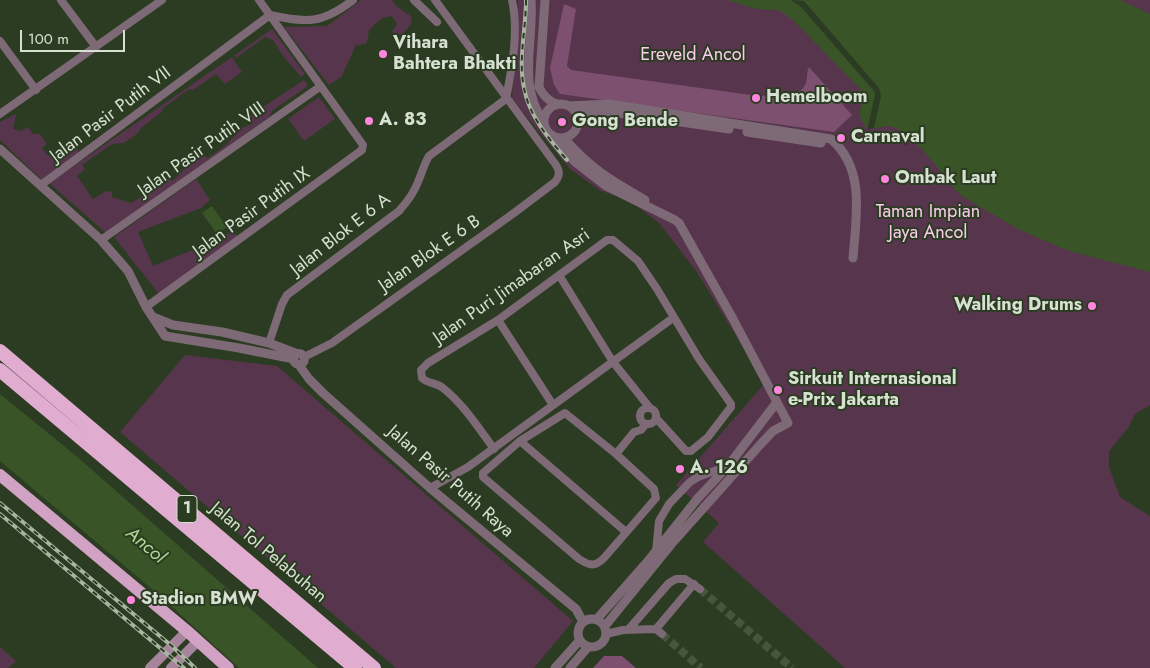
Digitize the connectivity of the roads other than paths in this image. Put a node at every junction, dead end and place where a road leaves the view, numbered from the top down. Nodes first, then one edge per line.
1 (61, 0) edge
2 (259, 0) edge
3 (353, 0) edge
4 (414, 0) edge
5 (435, 0) edge
6 (512, 0) edge
7 (531, 0) edge
8 (545, 0) edge
9 (156, 2) edge
10 (270, 15) junction
11 (437, 22) dead end
12 (0, 41) edge
13 (96, 47) junction
14 (321, 86) junction
15 (36, 90) junction
16 (506, 99) junction
17 (557, 104) junction
18 (572, 110) junction
19 (0, 114) edge
20 (544, 122) junction
21 (552, 136) junction
22 (564, 138) junction
23 (0, 149) edge
24 (41, 185) junction
25 (665, 215) junction
26 (100, 240) junction
27 (851, 259) dead end
28 (559, 275) junction
29 (146, 307) junction
30 (152, 317) junction
31 (673, 318) junction
32 (498, 320) junction
33 (222, 332) junction
34 (269, 343) junction
35 (222, 345) junction
36 (0, 351) edge
37 (0, 356) edge
38 (299, 359) junction
39 (613, 362) junction
40 (0, 370) edge
41 (777, 402) junction
42 (553, 405) junction
43 (650, 408) junction
44 (656, 418) junction
45 (643, 421) junction
46 (751, 438) junction
47 (520, 441) junction
48 (759, 446) junction
49 (494, 449) junction
50 (616, 454) junction
51 (728, 466) junction
52 (0, 475) edge
53 (430, 488) junction
54 (626, 532) junction
55 (656, 552) junction
56 (597, 619) junction
57 (583, 622) junction
58 (606, 630) junction
59 (628, 630) junction
60 (187, 632) junction
61 (580, 640) junction
62 (198, 641) junction
63 (588, 647) junction
64 (150, 668) edge
65 (171, 668) edge
66 (228, 668) edge
67 (351, 668) edge
68 (356, 668) edge
69 (369, 668) edge
70 (374, 668) edge
71 (556, 668) edge
72 (570, 668) edge

1 - 13 street
2 - 10 street
3 - 10 street
4 - 11 street
5 - 16 street
6 - 16 street
7 - 20 street
8 - 17 street
9 - 13 street
10 - 14 street
10 - 24 street, Jalan Pasir Putih VII
12 - 15 street
13 - 15 street
14 - 26 street, Jalan Pasir Putih VIII
14 - 29 street, Jalan Pasir Putih IX
15 - 19 street
16 - 34 street, Jalan Blok E 6 A
16 - 38 street, Jalan Blok E 6 B
17 - 18 street
17 - 20 street
18 - 22 street
18 - 27 street
20 - 21 street
21 - 22 street
21 - 25 street
22 - 25 street
23 - 24 street
24 - 26 street
25 - 41 street
26 - 29 street
28 - 31 street, Jalan Puri Jimabaran Asri
28 - 32 street, Jalan Puri Jimabaran Asri
28 - 39 street
29 - 30 street
30 - 33 street
30 - 35 street
31 - 39 street
31 - 44 street, Jalan Puri Jimabaran Asri
32 - 42 street
32 - 49 street, Jalan Puri Jimabaran Asri
33 - 34 street
33 - 35 street
34 - 38 street
35 - 38 street
36 - 70 highway, Jalan Tol Pelabuhan / 1
37 - 69 highway
38 - 53 street, Jalan Pasir Putih Raya
39 - 42 street
39 - 43 street
40 - 67 highway
40 - 68 highway, Jalan Tol Pelabuhan / 1
41 - 46 street
41 - 48 street
42 - 49 street
43 - 44 street
43 - 45 street
44 - 45 street
45 - 50 street
46 - 48 street
46 - 51 street
47 - 50 street
47 - 54 street
47 - 54 street
48 - 58 street
49 - 53 street
50 - 54 street
51 - 55 street
51 - 55 street
52 - 60 highway
53 - 57 street, Jalan Pasir Putih Raya
55 - 56 street
56 - 57 street
56 - 58 street
57 - 61 street
58 - 59 street
58 - 63 street
59 - 59 street
60 - 62 highway
60 - 64 main road
61 - 63 street
61 - 71 street
62 - 65 main road
62 - 66 highway
63 - 72 street

